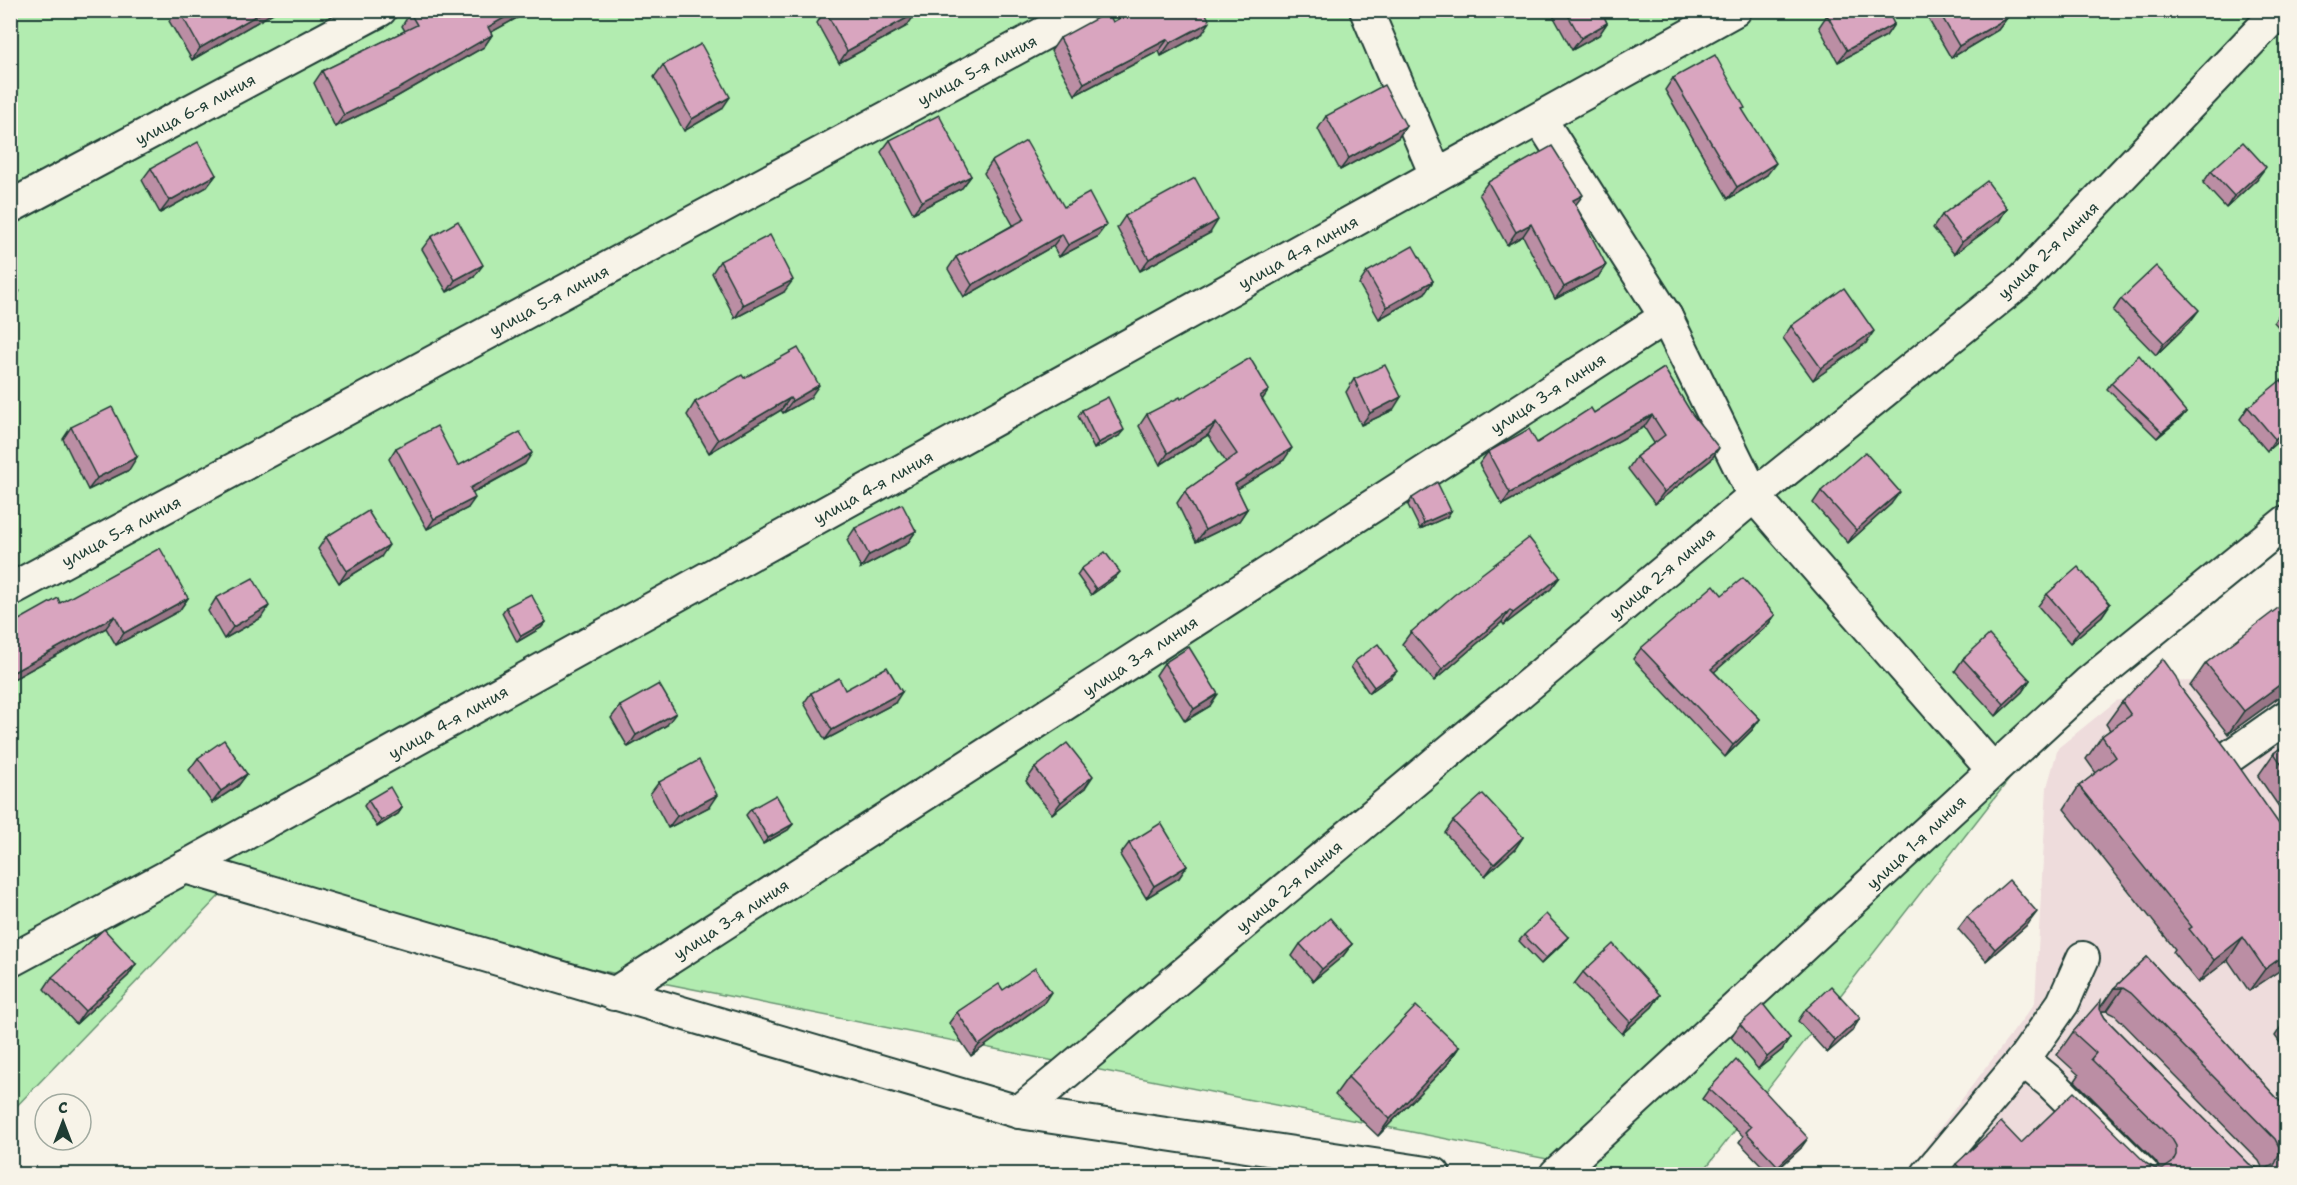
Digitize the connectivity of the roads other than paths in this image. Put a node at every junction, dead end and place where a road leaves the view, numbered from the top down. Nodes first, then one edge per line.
1 (380, 10) edge
2 (1087, 10) edge
3 (1366, 10) edge
4 (1735, 10) edge
5 (2280, 10) edge
6 (1540, 119) junction
7 (1437, 175) junction
8 (10, 207) edge
9 (1666, 317) junction
10 (1754, 496) junction
11 (2286, 522) edge
12 (10, 590) edge
13 (2286, 717) edge
14 (2205, 734) edge
15 (1993, 770) junction
16 (185, 867) junction
17 (2082, 958) dead end
18 (10, 961) edge
19 (614, 994) junction
20 (2023, 1060) junction
21 (1019, 1112) junction
22 (1434, 1174) edge
23 (1556, 1174) edge
24 (1928, 1174) edge
25 (2143, 1174) edge

1 - 8 street, улица 6-я линия
2 - 12 street, улица 5-я линия
3 - 7 street
4 - 6 street, улица 4-я линия
5 - 10 street, улица 2-я линия
6 - 7 street, улица 4-я линия
6 - 9 street
7 - 16 street, улица 4-я линия
9 - 10 street
9 - 19 street, улица 3-я линия
10 - 15 street
10 - 21 street, улица 2-я линия
11 - 15 street, улица 1-я линия
13 - 14 street
15 - 23 street, улица 1-я линия
16 - 18 street, улица 4-я линия
16 - 19 street
17 - 20 street
19 - 21 street
20 - 24 street
20 - 25 street
21 - 22 street

